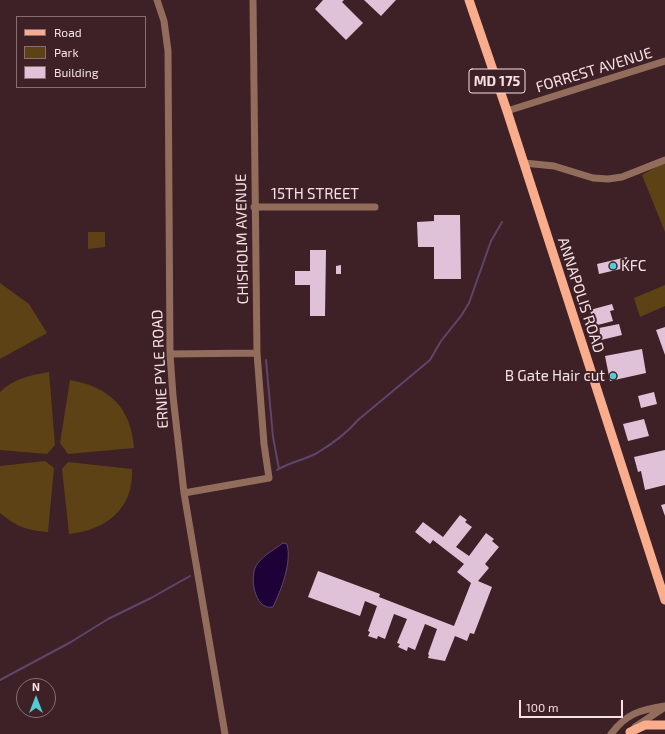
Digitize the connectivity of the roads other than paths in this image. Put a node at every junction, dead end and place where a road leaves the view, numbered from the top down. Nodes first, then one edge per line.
1 (157, 0) edge
2 (253, 0) edge
3 (469, 0) edge
4 (665, 61) edge
5 (507, 111) junction
6 (665, 160) edge
7 (524, 163) junction
8 (254, 207) junction
9 (375, 207) dead end
10 (257, 353) junction
11 (170, 354) junction
12 (184, 493) junction
13 (665, 600) edge
14 (665, 706) edge
15 (665, 724) edge
16 (629, 733) edge
17 (225, 734) edge
18 (611, 734) edge

1 - 11 street, ERNIE PYLE ROAD
2 - 8 street, CHISHOLM AVENUE
3 - 5 main road, ANNAPOLIS ROAD / MD 175
4 - 5 street, FORREST AVENUE
5 - 7 main road, ANNAPOLIS ROAD / MD 175
6 - 7 street
7 - 13 main road, ANNAPOLIS ROAD / MD 175
8 - 9 street, 15TH STREET
8 - 10 street, CHISHOLM AVENUE
10 - 11 street
10 - 12 street, CHISHOLM AVENUE
11 - 12 street, ERNIE PYLE ROAD
12 - 17 street, ERNIE PYLE ROAD
14 - 16 street
14 - 18 street
15 - 16 main road

